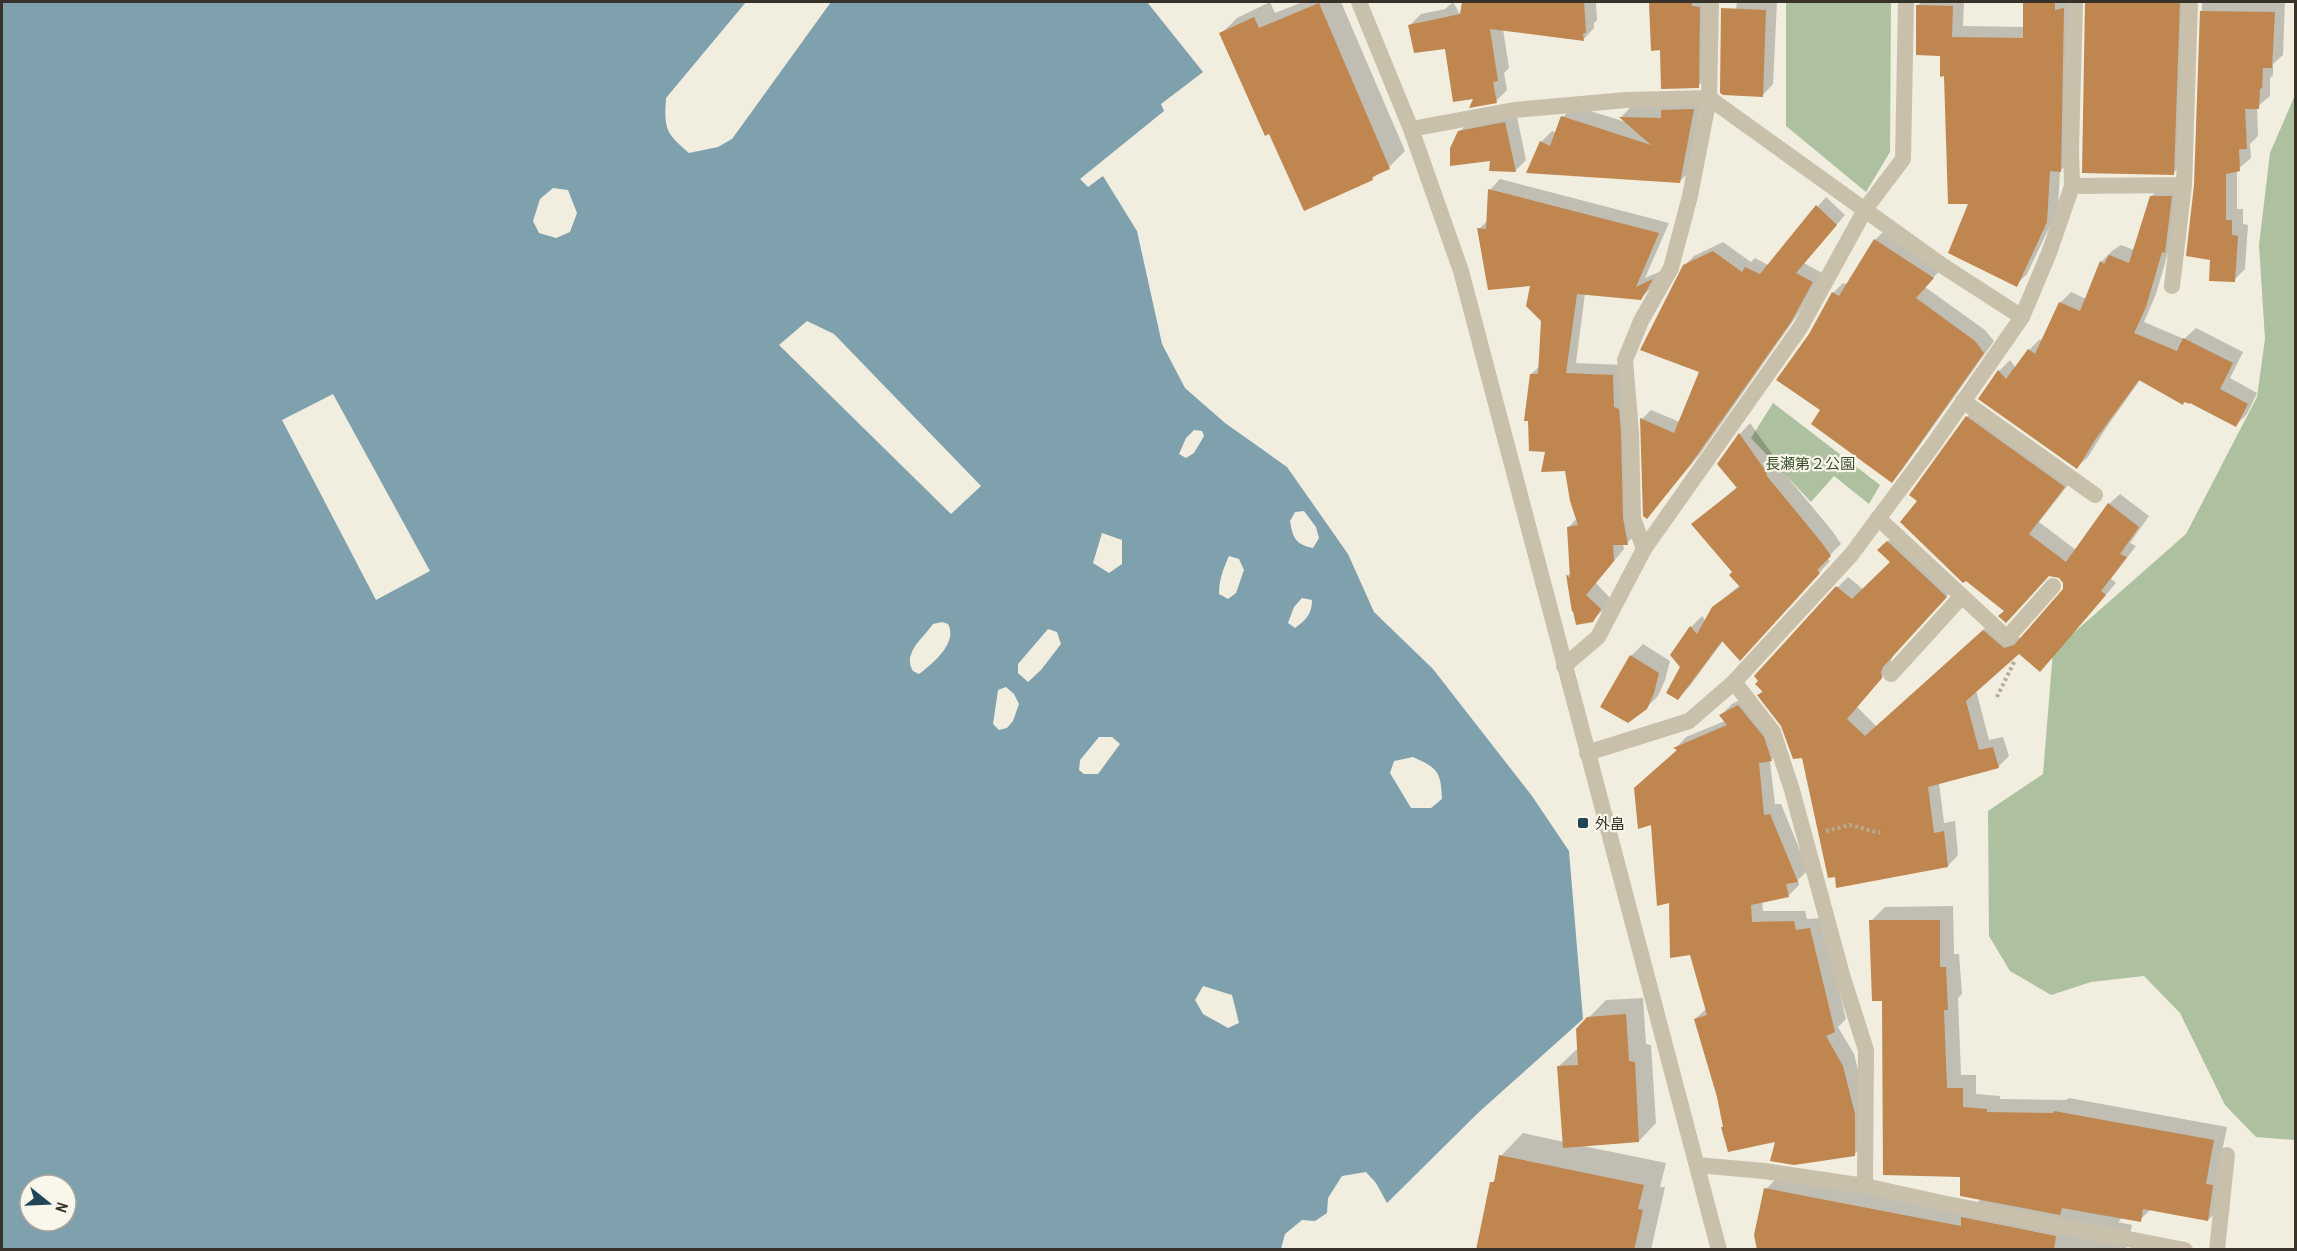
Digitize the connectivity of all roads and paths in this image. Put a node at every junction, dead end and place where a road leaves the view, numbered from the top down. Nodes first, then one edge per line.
1 (1359, 2) edge
2 (1711, 2) edge
3 (1906, 2) edge
4 (2075, 2) edge
5 (2190, 2) edge
6 (1709, 98) junction
7 (1411, 129) junction
8 (2184, 185) junction
9 (2072, 186) junction
10 (1866, 208) junction
11 (2172, 286) dead end
12 (2022, 317) junction
13 (1963, 401) junction
14 (2095, 495) dead end
15 (1878, 518) junction
16 (1644, 549) junction
17 (2053, 586) dead end
18 (1962, 596) junction
19 (2007, 639) junction
20 (1564, 666) junction
21 (1891, 674) dead end
22 (1734, 682) junction
23 (1997, 697) dead end
24 (1587, 753) junction
25 (1880, 833) dead end
26 (1805, 837) junction
27 (2227, 1155) dead end
28 (1697, 1165) junction
29 (1864, 1186) junction
30 (1719, 1250) edge
31 (2185, 1250) edge
32 (2217, 1250) edge

1 - 7 street
2 - 6 street
3 - 10 street
4 - 9 street
5 - 8 street
6 - 7 street
6 - 10 street
6 - 16 street
7 - 20 street
8 - 9 street
8 - 11 street
9 - 12 street
10 - 12 street
10 - 16 street
12 - 13 street
13 - 14 street
13 - 15 street
15 - 18 street
15 - 22 street
16 - 20 street
17 - 19 street
18 - 19 street
18 - 21 street
19 - 23 path
20 - 24 street
22 - 24 street
22 - 26 street
24 - 28 street
25 - 26 path
26 - 29 street
27 - 32 street
28 - 29 street
28 - 30 street
29 - 31 street

